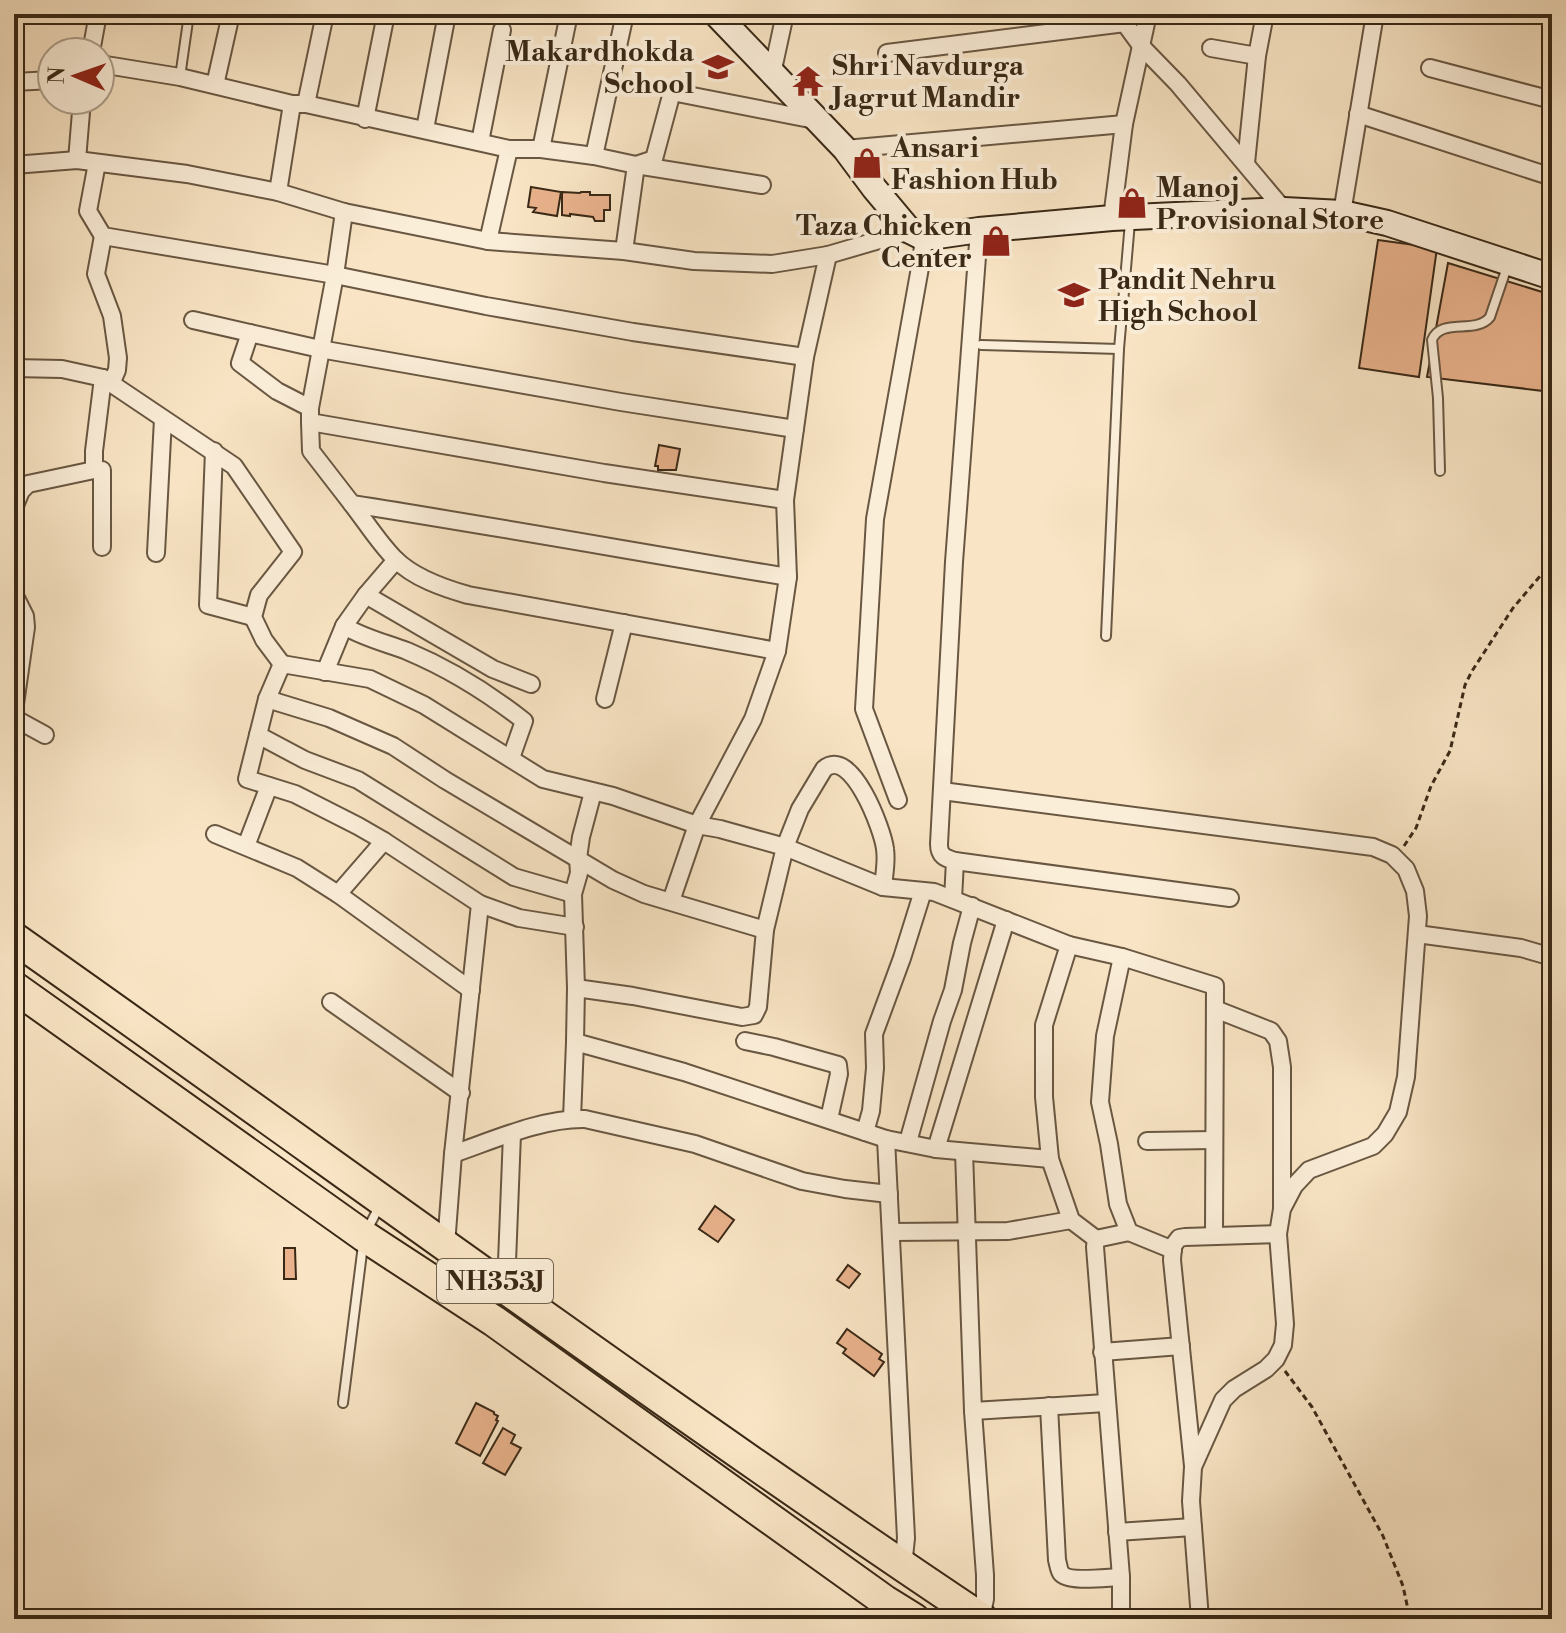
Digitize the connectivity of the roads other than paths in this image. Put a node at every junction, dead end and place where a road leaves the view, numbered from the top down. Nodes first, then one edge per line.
1 (98, 14) edge
2 (189, 14) edge
3 (231, 14) edge
4 (325, 14) edge
5 (386, 14) edge
6 (447, 14) edge
7 (569, 14) edge
8 (625, 14) edge
9 (716, 14) edge
10 (785, 14) edge
11 (1072, 14) edge
12 (1148, 14) edge
13 (1265, 14) edge
14 (1375, 14) edge
15 (1121, 18) edge
16 (1083, 28) junction
17 (502, 30) dead end
18 (94, 36) edge
19 (1142, 47) junction
20 (1211, 48) dead end
21 (887, 53) dead end
22 (1257, 56) junction
23 (116, 67) edge
24 (1430, 68) dead end
25 (772, 74) junction
26 (180, 77) junction
27 (36, 81) edge
28 (14, 82) edge
29 (215, 85) junction
30 (1552, 100) edge
31 (299, 104) junction
32 (1358, 114) junction
33 (81, 116) edge
34 (365, 119) junction
35 (815, 120) junction
36 (1124, 124) junction
37 (425, 129) junction
38 (480, 142) junction
39 (509, 149) junction
40 (541, 149) junction
41 (845, 149) junction
42 (594, 156) junction
43 (77, 160) junction
44 (97, 163) junction
45 (1246, 163) junction
46 (14, 165) edge
47 (636, 165) junction
48 (1552, 177) edge
49 (762, 185) dead end
50 (278, 192) junction
51 (1284, 210) junction
52 (344, 212) junction
53 (1342, 213) junction
54 (1121, 218) junction
55 (979, 230) junction
56 (917, 234) junction
57 (103, 236) junction
58 (488, 241) junction
59 (624, 251) junction
60 (828, 255) junction
61 (1508, 264) junction
62 (335, 275) junction
63 (1552, 277) edge
64 (193, 320) dead end
65 (250, 333) junction
66 (981, 345) dead end
67 (320, 349) junction
68 (1119, 349) junction
69 (805, 357) junction
70 (14, 368) edge
71 (107, 381) junction
72 (310, 415) junction
73 (163, 419) junction
74 (795, 429) junction
75 (214, 451) junction
76 (94, 470) junction
77 (1440, 471) dead end
78 (785, 500) junction
79 (352, 504) junction
80 (14, 508) edge
81 (102, 547) dead end
82 (156, 553) dead end
83 (396, 560) junction
84 (788, 577) junction
85 (14, 594) edge
86 (366, 595) junction
87 (253, 617) junction
88 (624, 623) junction
89 (344, 626) junction
90 (1106, 636) dead end
91 (777, 651) junction
92 (282, 664) junction
93 (325, 672) junction
94 (531, 684) dead end
95 (267, 699) junction
96 (605, 699) dead end
97 (14, 711) edge
98 (14, 718) edge
99 (45, 735) dead end
100 (258, 735) junction
101 (511, 758) junction
102 (269, 786) junction
103 (942, 791) junction
104 (593, 792) junction
105 (898, 800) dead end
106 (697, 825) junction
107 (215, 834) dead end
108 (384, 841) junction
109 (246, 846) junction
110 (785, 847) junction
111 (578, 858) junction
112 (955, 861) junction
113 (883, 887) junction
114 (923, 891) junction
115 (338, 894) junction
116 (573, 894) junction
117 (1230, 898) dead end
118 (953, 899) junction
119 (671, 901) junction
120 (480, 904) junction
121 (972, 906) junction
122 (1006, 920) junction
123 (575, 927) junction
124 (765, 930) junction
125 (1417, 934) junction
126 (14, 938) edge
127 (1069, 945) junction
128 (1122, 957) junction
129 (1552, 957) edge
130 (14, 987) edge
131 (576, 988) junction
132 (471, 990) junction
133 (331, 1002) dead end
134 (1215, 1009) junction
135 (745, 1041) dead end
136 (575, 1042) junction
137 (461, 1093) junction
138 (572, 1119) junction
139 (829, 1119) junction
140 (865, 1132) junction
141 (512, 1134) junction
142 (886, 1139) junction
143 (1214, 1140) junction
144 (1147, 1141) dead end
145 (908, 1142) junction
146 (936, 1149) junction
147 (964, 1152) junction
148 (453, 1154) junction
149 (1050, 1159) junction
150 (889, 1194) junction
151 (383, 1200) junction
152 (1282, 1209) junction
153 (1071, 1220) junction
154 (891, 1232) junction
155 (967, 1232) junction
156 (1129, 1232) junction
157 (1278, 1234) junction
158 (1214, 1235) junction
159 (364, 1236) junction
160 (1096, 1239) junction
161 (446, 1245) junction
162 (1173, 1250) junction
163 (506, 1288) junction
164 (1181, 1346) junction
165 (1102, 1352) junction
166 (343, 1403) dead end
167 (1106, 1403) junction
168 (1049, 1406) junction
169 (973, 1411) junction
170 (1193, 1467) junction
171 (1193, 1527) junction
172 (1117, 1532) junction
173 (903, 1567) junction
174 (1121, 1577) junction
175 (982, 1618) edge
176 (914, 1619) edge
177 (1121, 1619) edge
178 (1200, 1619) edge

1 - 18 street
2 - 26 lane
3 - 29 street
4 - 31 street
5 - 34 street
6 - 37 street
7 - 40 street
8 - 42 street
9 - 25 street
10 - 25 street
11 - 16 street
12 - 19 street
13 - 22 street
14 - 32 street
15 - 16 street
15 - 19 street
16 - 21 street
17 - 38 street
19 - 36 street
19 - 45 street
20 - 22 street
22 - 45 street
23 - 26 street
24 - 30 street
25 - 35 street
26 - 29 street
27 - 28 street
29 - 31 street
31 - 34 street
31 - 50 street
32 - 48 street
32 - 53 street
33 - 43 street
34 - 37 street
35 - 41 street
35 - 47 street
36 - 41 street
36 - 54 street
37 - 38 street
38 - 39 street
39 - 40 street
39 - 58 street
40 - 42 street
41 - 56 street
42 - 47 street
43 - 44 street
43 - 46 street
44 - 50 street
44 - 57 street
45 - 51 street
47 - 49 street
47 - 59 street
50 - 52 street
51 - 53 street
51 - 54 street
52 - 58 street
52 - 62 street
53 - 61 street
54 - 55 street
54 - 68 lane
55 - 56 street
55 - 103 street
56 - 60 street
56 - 105 street
57 - 62 street
57 - 71 street
58 - 59 street
59 - 60 street
60 - 69 street
61 - 63 street
61 - 77 lane
62 - 67 street
62 - 69 street
64 - 65 street
65 - 67 street
65 - 72 street
66 - 68 lane
67 - 72 street
67 - 74 street
68 - 90 lane
69 - 74 street
70 - 71 street
71 - 73 street
71 - 76 street
72 - 78 street
72 - 79 street
73 - 75 street
73 - 82 street
74 - 78 street
75 - 87 street
75 - 87 street
76 - 80 street
76 - 81 street
78 - 84 street
79 - 83 street
79 - 84 street
83 - 86 street
83 - 88 street
84 - 91 street
85 - 97 street
86 - 89 street
86 - 94 street
87 - 92 street
88 - 91 street
88 - 96 street
89 - 93 street
89 - 101 street
91 - 106 street
92 - 93 street
92 - 95 street
93 - 101 street
95 - 100 street
95 - 111 street
98 - 99 street
100 - 102 street
100 - 116 street
101 - 104 street
102 - 108 street
102 - 109 street
103 - 112 street
103 - 125 street
104 - 106 street
104 - 111 street
106 - 110 street
106 - 119 street
107 - 109 street
108 - 115 street
108 - 120 street
109 - 115 street
110 - 113 street
110 - 113 street
110 - 124 street
111 - 116 street
111 - 119 street
112 - 117 street
112 - 118 street
113 - 114 street
114 - 118 street
114 - 140 street
115 - 132 street
116 - 123 street
118 - 121 street
119 - 124 street
120 - 123 street
120 - 132 street
121 - 122 street
121 - 145 street
122 - 127 street
122 - 146 street
123 - 131 street
124 - 131 street
125 - 129 street
125 - 152 street
126 - 151 highway, NH353J
127 - 128 street
127 - 149 street
128 - 134 street
128 - 156 street
130 - 159 highway, NH353J
131 - 136 street
132 - 137 street
133 - 137 street
134 - 143 street
134 - 152 street
135 - 139 street
136 - 138 street
136 - 139 street
137 - 148 street
138 - 141 street
138 - 150 street
139 - 140 street
140 - 142 street
141 - 148 street
141 - 163 street
142 - 145 street
142 - 150 street
143 - 144 street
143 - 158 street
145 - 146 street
146 - 147 street
147 - 149 street
147 - 155 street
148 - 161 street
149 - 153 street
150 - 154 street
151 - 159 lane
151 - 161 highway, NH353J
152 - 157 street
153 - 155 street
153 - 160 street
154 - 155 street
154 - 173 street
155 - 169 street
156 - 160 street
156 - 162 street
157 - 158 street
157 - 170 street
158 - 162 street
159 - 166 lane
159 - 176 highway, NH353J
160 - 165 street
161 - 163 highway, NH353J
162 - 164 street
163 - 173 highway, NH353J
164 - 165 street
164 - 170 street
165 - 167 street
167 - 168 street
167 - 172 street
168 - 169 street
168 - 174 street
169 - 175 street
170 - 171 street
171 - 172 street
171 - 178 street
172 - 174 street
173 - 175 highway, NH353J
174 - 177 street

